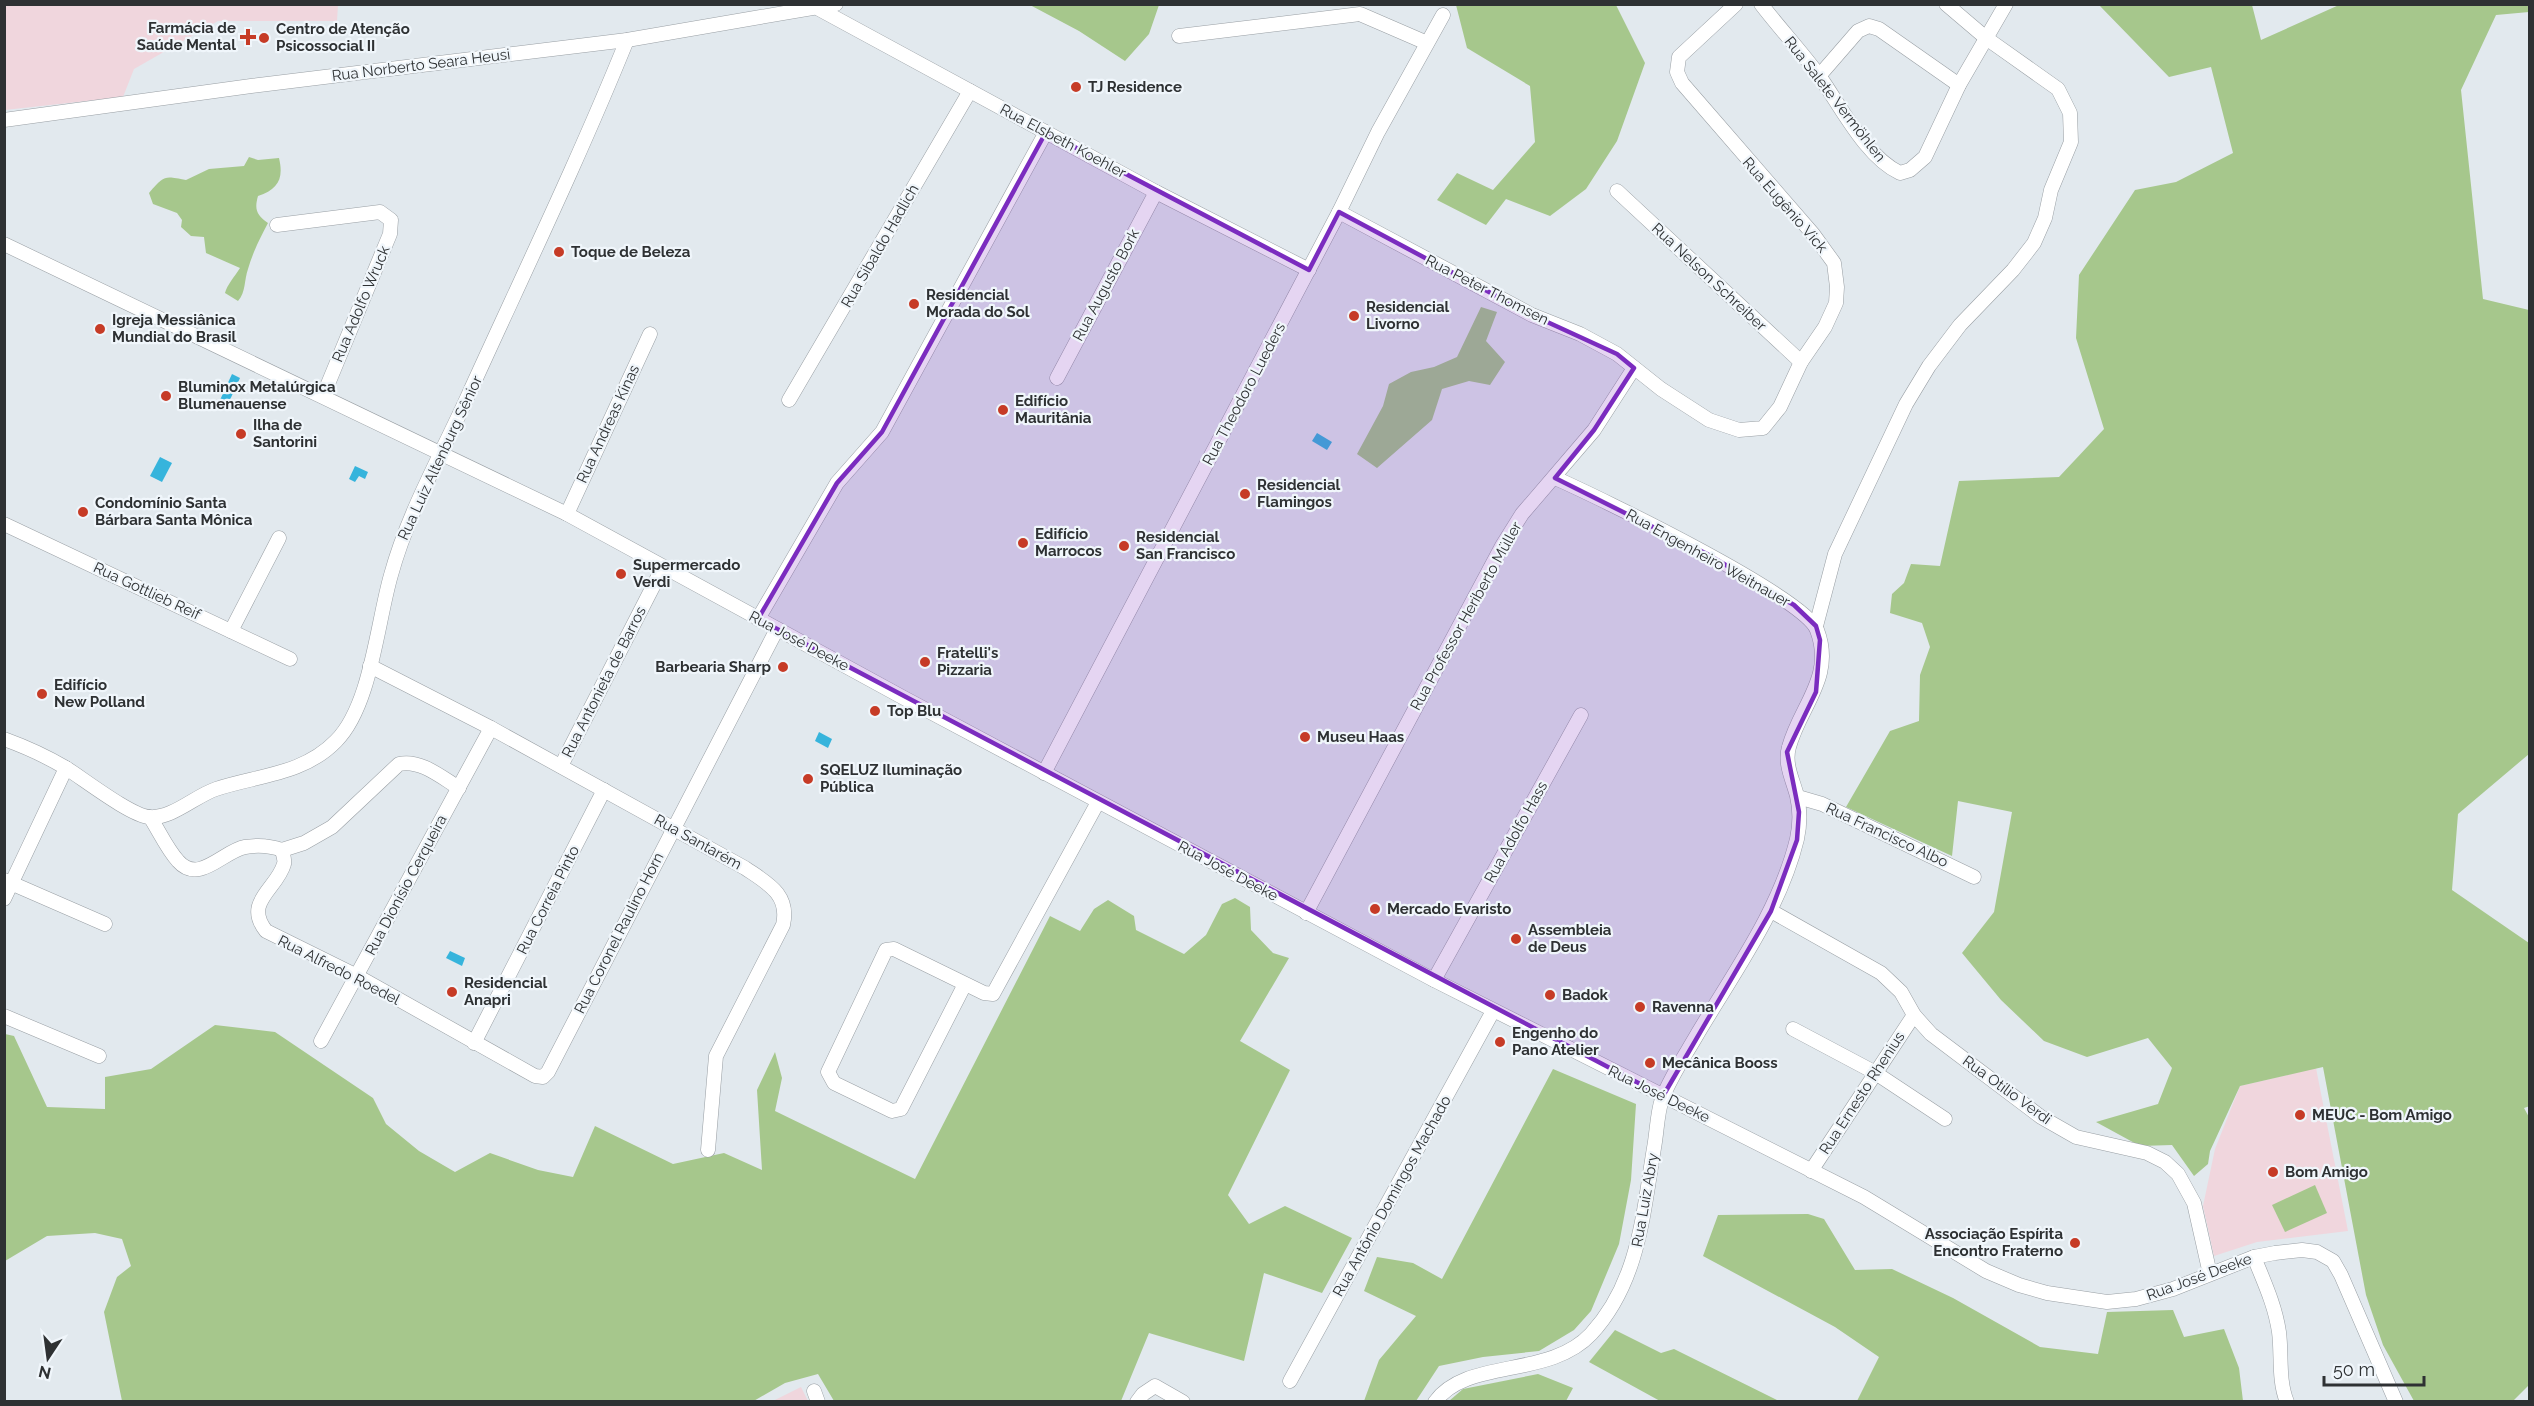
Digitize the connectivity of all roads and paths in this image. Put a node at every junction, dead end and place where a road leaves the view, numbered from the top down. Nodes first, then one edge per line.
1 (837, 4) edge
2 (1736, 4) edge
3 (1761, 4) edge
4 (1946, 4) edge
5 (2006, 4) edge
6 (819, 9) junction
7 (1443, 15) dead end
8 (1179, 36) dead end
9 (1986, 38) junction
10 (627, 40) junction
11 (1427, 43) junction
12 (1819, 76) junction
13 (1959, 85) junction
14 (970, 92) junction
15 (4, 120) edge
16 (1046, 132) junction
17 (1617, 191) dead end
18 (1156, 192) junction
19 (1339, 213) junction
20 (277, 225) dead end
21 (4, 244) edge
22 (1309, 270) junction
23 (650, 334) dead end
24 (1801, 362) junction
25 (1634, 368) junction
26 (1057, 378) dead end
27 (323, 396) junction
28 (789, 400) dead end
29 (441, 453) junction
30 (1555, 478) junction
31 (567, 514) junction
32 (4, 524) edge
33 (279, 538) dead end
34 (663, 567) junction
35 (758, 619) junction
36 (1816, 626) junction
37 (777, 629) junction
38 (231, 631) junction
39 (290, 659) dead end
40 (370, 666) junction
41 (1581, 715) dead end
42 (491, 728) junction
43 (4, 739) edge
44 (561, 766) junction
45 (66, 768) junction
46 (1044, 773) junction
47 (459, 788) junction
48 (604, 790) junction
49 (1798, 797) junction
50 (1098, 802) junction
51 (150, 817) junction
52 (673, 828) junction
53 (282, 850) junction
54 (1974, 877) dead end
55 (8, 882) edge
56 (4, 899) edge
57 (1771, 911) junction
58 (1306, 913) junction
59 (105, 924) dead end
60 (357, 976) junction
61 (1434, 980) junction
62 (965, 984) junction
63 (1493, 1011) junction
64 (1914, 1015) junction
65 (4, 1016) edge
66 (1793, 1029) dead end
67 (321, 1041) dead end
68 (474, 1043) junction
69 (99, 1056) dead end
70 (1874, 1072) junction
71 (543, 1077) joint
72 (1663, 1096) junction
73 (1945, 1119) dead end
74 (708, 1150) dead end
75 (1811, 1171) junction
76 (2254, 1257) junction
77 (2210, 1274) junction
78 (1290, 1381) dead end
79 (1137, 1401) edge
80 (1184, 1401) edge
81 (1435, 1401) edge
82 (2287, 1401) edge
83 (2396, 1401) edge

1 - 6 street, Rua Norberto Seara Heusi
2 - 24 street, Rua Eugênio Vick
3 - 12 street, Rua Salete Vermöhlen
4 - 9 street
5 - 9 street, Rua Salete Vermöhlen
6 - 10 street, Rua Norberto Seara Heusi
6 - 14 street, Rua Elsbeth Koehler
7 - 11 street, Rua Theodoro Lueders
8 - 11 street
9 - 13 street, Rua Salete Vermöhlen
9 - 36 street
10 - 15 street, Rua Norberto Seara Heusi
10 - 29 street, Rua Luiz Altenburg Sênior
11 - 19 street, Rua Theodoro Lueders
12 - 13 street
12 - 13 street, Rua Salete Vermöhlen
14 - 16 street, Rua Elsbeth Koehler
14 - 28 street, Rua Sibaldo Hadlich
16 - 18 street, Rua Elsbeth Koehler
16 - 35 street
17 - 24 street, Rua Nelson Schreiber
18 - 22 street, Rua Elsbeth Koehler
18 - 26 street, Rua Augusto Bork
19 - 22 street, Rua Theodoro Lueders
19 - 25 street, Rua Peter Thomsen
20 - 27 street, Rua Adolfo Wruck
21 - 27 street, Rua José Deeke
22 - 46 street, Rua Theodoro Lueders
23 - 31 street, Rua Andreas Kinas
24 - 25 street, Rua Eugênio Vick
25 - 30 street, Rua Professor Heriberto Müller
27 - 29 street, Rua José Deeke
29 - 31 street, Rua José Deeke
29 - 40 street, Rua Luiz Altenburg Sênior
30 - 36 street, Rua Engenheiro Weitnauer
30 - 58 street, Rua Professor Heriberto Müller
31 - 34 street, Rua José Deeke
32 - 38 street, Rua Gottlieb Reif
33 - 38 street
34 - 35 street, Rua José Deeke
34 - 44 street, Rua Antonieta de Barros
35 - 37 street, Rua José Deeke
36 - 49 street
37 - 46 street, Rua José Deeke
37 - 52 street, Rua Coronel Raulino Horn
38 - 39 street, Rua Gottlieb Reif
40 - 42 street, Rua Santarém
40 - 51 street, Rua Luiz Altenburg Sênior
41 - 61 street, Rua Adolfo Hass
42 - 44 street, Rua Santarém
42 - 47 street, Rua Dionísio Cerqueira
43 - 45 street
44 - 48 street, Rua Santarém
45 - 51 street
45 - 55 street
46 - 50 street, Rua José Deeke
47 - 53 street
47 - 60 street, Rua Dionísio Cerqueira
48 - 52 street, Rua Santarém
48 - 68 street, Rua Correia Pinto
49 - 54 street, Rua Francisco Albo
49 - 57 street
50 - 58 street, Rua José Deeke
50 - 62 street
51 - 53 street
52 - 71 street, Rua Coronel Raulino Horn
52 - 74 street, Rua Santarém
53 - 60 street, Rua Alfredo Roedel
55 - 56 street
55 - 59 street
57 - 64 street, Rua Otílio Verdi
57 - 72 street
58 - 61 street, Rua José Deeke
60 - 67 street, Rua Dionísio Cerqueira
60 - 68 street, Rua Alfredo Roedel
61 - 63 street, Rua José Deeke
62 - 62 street
63 - 72 street, Rua José Deeke
63 - 78 street, Rua Antônio Domingos Machado
64 - 70 street, Rua Ernesto Rhenius
64 - 77 street, Rua Otílio Verdi
65 - 69 street
66 - 70 street
68 - 71 street, Rua Alfredo Roedel
70 - 73 street
70 - 75 street, Rua Ernesto Rhenius
72 - 75 street, Rua José Deeke
72 - 81 street, Rua Luiz Abry
75 - 77 street, Rua José Deeke
76 - 77 street, Rua José Deeke
76 - 82 street
76 - 83 street, Rua José Deeke
79 - 80 street

